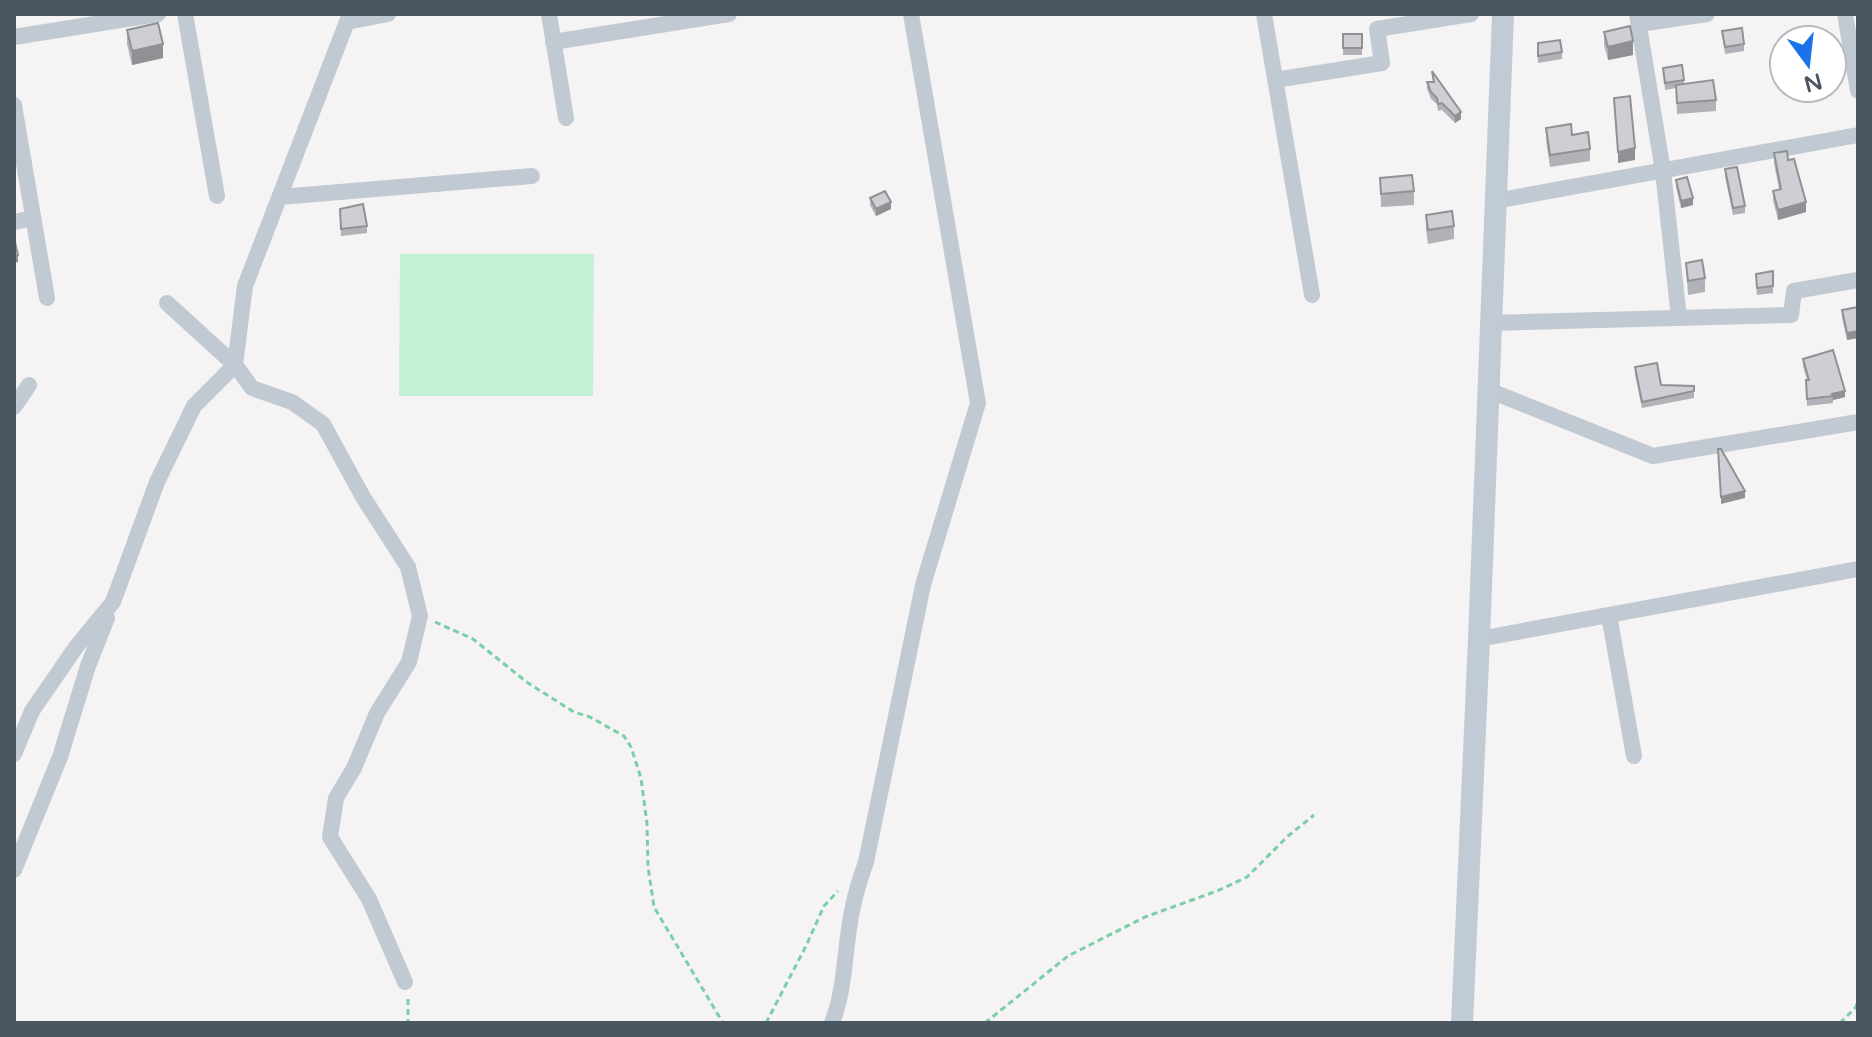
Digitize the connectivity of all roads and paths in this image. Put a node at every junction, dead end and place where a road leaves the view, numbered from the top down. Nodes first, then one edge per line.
1 (158, 14) edge
2 (185, 14) edge
3 (388, 14) edge
4 (549, 14) edge
5 (729, 14) edge
6 (911, 14) edge
7 (1264, 14) edge
8 (1471, 14) edge
9 (1503, 14) edge
10 (1707, 14) edge
11 (1845, 14) edge
12 (694, 17) edge
13 (349, 18) edge
14 (1638, 19) edge
15 (14, 37) edge
16 (553, 42) junction
17 (1275, 80) junction
18 (1858, 91) edge
19 (14, 105) edge
20 (566, 118) dead end
21 (1858, 135) edge
22 (1663, 171) junction
23 (532, 176) dead end
24 (217, 196) dead end
25 (280, 197) junction
26 (1495, 201) junction
27 (33, 218) junction
28 (14, 222) edge
29 (1858, 280) edge
30 (1312, 295) dead end
31 (47, 298) dead end
32 (167, 303) dead end
33 (1679, 318) junction
34 (1491, 323) junction
35 (235, 365) junction
36 (29, 385) dead end
37 (1488, 390) junction
38 (14, 407) edge
39 (1858, 422) edge
40 (1858, 569) edge
41 (113, 602) junction
42 (1609, 615) junction
43 (420, 616) junction
44 (1479, 639) junction
45 (14, 754) edge
46 (1634, 756) dead end
47 (1314, 815) dead end
48 (14, 870) edge
49 (845, 884) dead end
50 (405, 982) joint
51 (1858, 999) edge
52 (408, 1023) edge
53 (723, 1023) edge
54 (766, 1023) edge
55 (832, 1023) edge
56 (985, 1023) edge
57 (1462, 1023) edge
58 (1840, 1023) edge

1 - 15 street
2 - 24 street
3 - 13 street
4 - 16 street
5 - 12 street
6 - 55 street
7 - 17 street
8 - 17 street
9 - 26 main road
10 - 14 street
11 - 18 street
12 - 16 street
13 - 25 street
14 - 22 street
16 - 20 street
17 - 30 street
19 - 27 street
21 - 22 street
22 - 26 street
22 - 33 street
23 - 25 street
25 - 35 street
26 - 34 main road
27 - 28 street
27 - 31 street
29 - 33 street
32 - 35 street
33 - 34 street
34 - 37 main road
35 - 41 street
35 - 43 street
36 - 38 street
37 - 39 street
37 - 44 main road
40 - 42 street
41 - 45 street
41 - 48 street
42 - 44 street
42 - 46 street
43 - 50 street
43 - 53 path
44 - 57 main road
47 - 56 path
49 - 54 path
50 - 52 path
51 - 58 path

